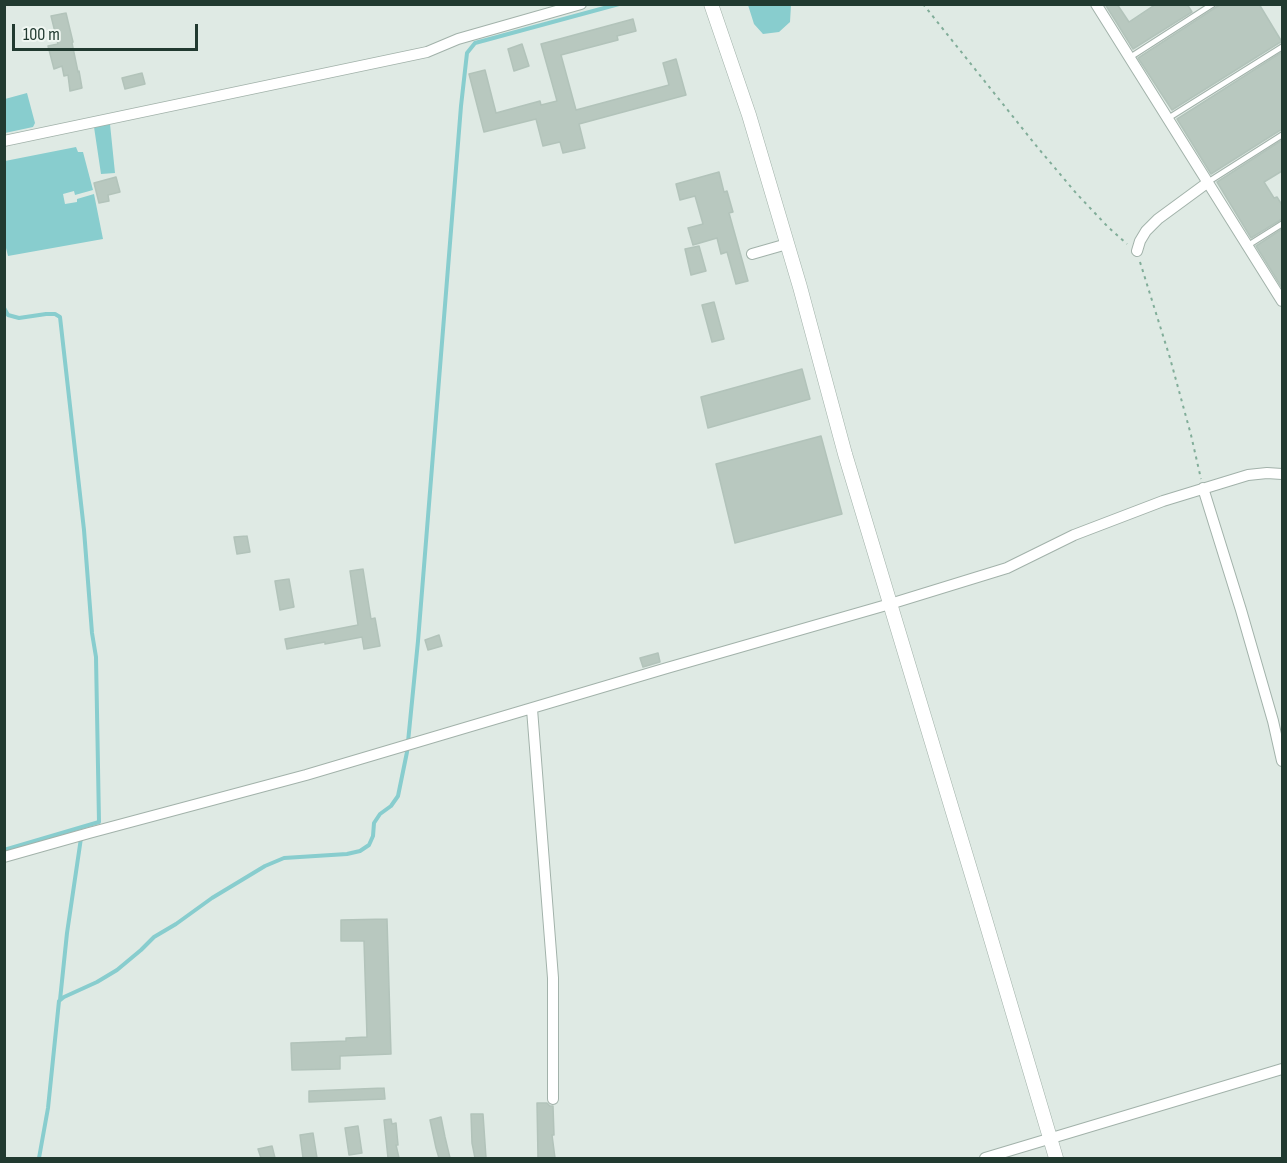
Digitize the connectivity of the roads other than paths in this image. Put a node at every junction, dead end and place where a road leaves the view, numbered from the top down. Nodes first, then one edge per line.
1 (581, 4) edge
2 (711, 4) edge
3 (1096, 4) edge
4 (1213, 4) edge
5 (1282, 47) edge
6 (1129, 58) junction
7 (1167, 119) junction
8 (1282, 135) edge
9 (4, 141) edge
10 (1207, 183) junction
11 (1282, 224) edge
12 (787, 244) junction
13 (1247, 246) junction
14 (1137, 251) road end
15 (752, 254) dead end
16 (1282, 301) edge
17 (1282, 474) edge
18 (1203, 488) junction
19 (890, 604) junction
20 (532, 709) junction
21 (1282, 761) edge
22 (4, 856) edge
23 (1282, 1069) edge
24 (553, 1100) dead end
25 (1050, 1139) junction
26 (985, 1158) edge
27 (1056, 1158) edge

1 - 9 street
2 - 12 street
3 - 6 street
4 - 6 lane
5 - 7 lane
6 - 7 street
7 - 10 street
8 - 10 lane
10 - 13 street
10 - 14 street
11 - 13 lane
12 - 15 street
12 - 19 street
13 - 16 street
17 - 18 street
18 - 19 street
18 - 21 street
19 - 20 street
19 - 25 street
20 - 22 street
20 - 24 street
23 - 25 street
25 - 26 street
25 - 27 street

